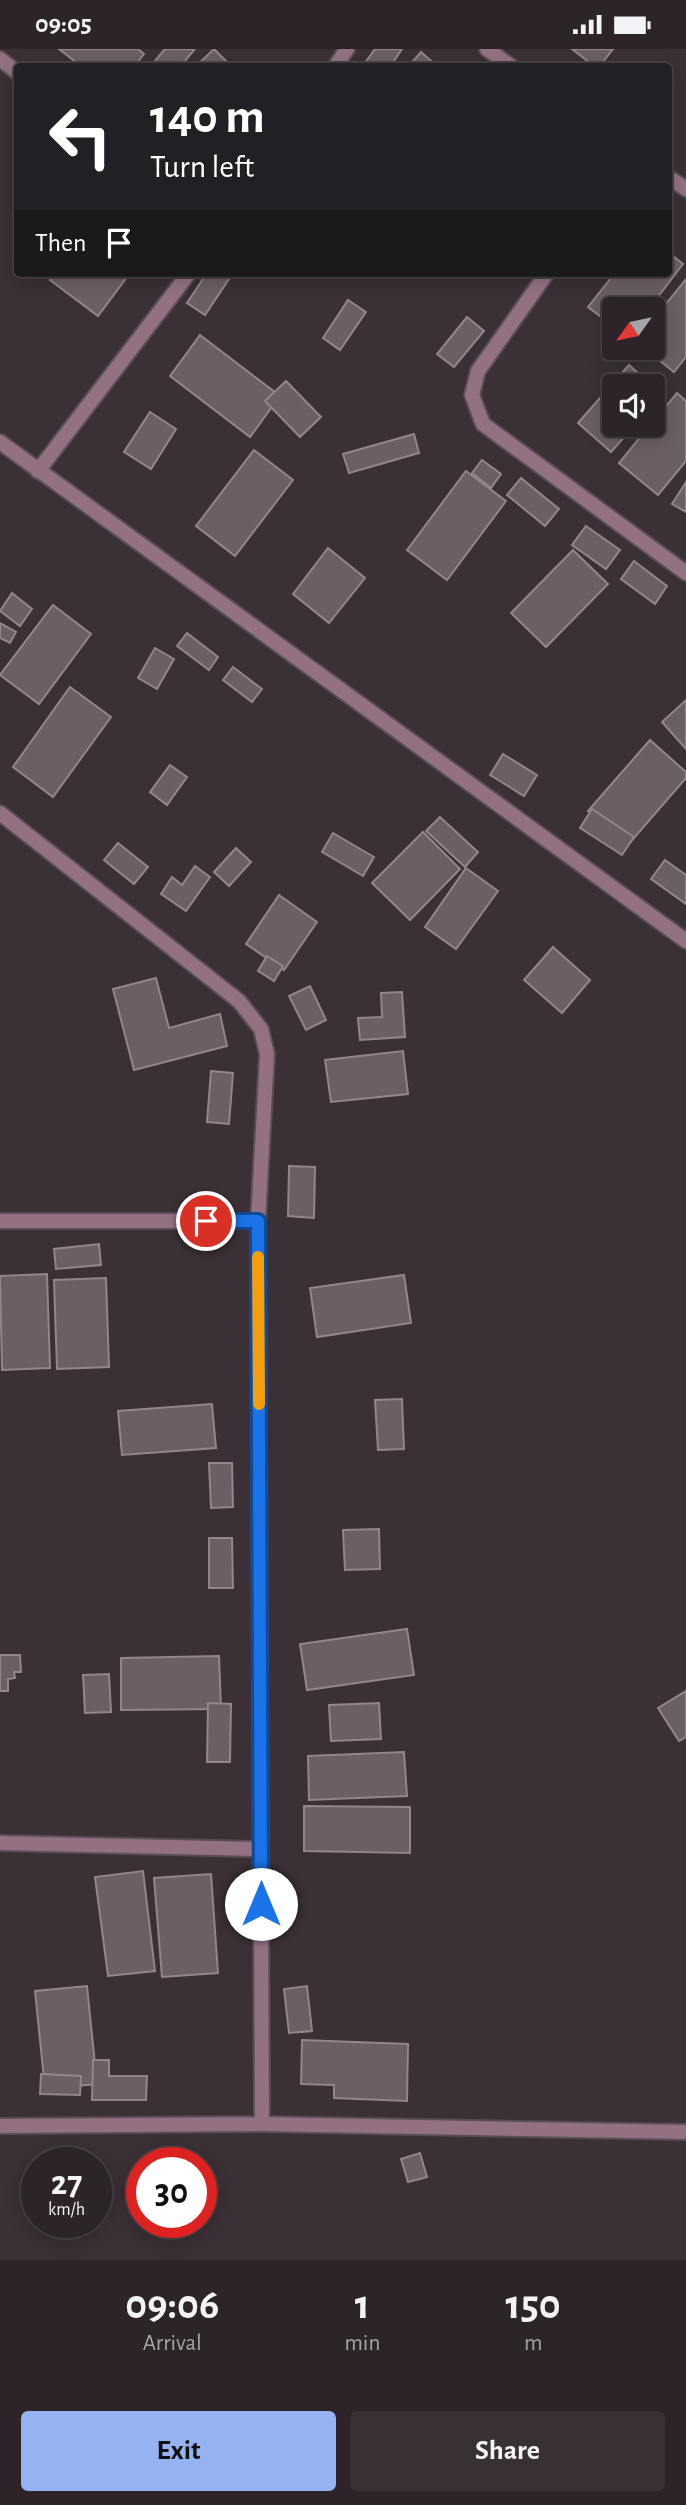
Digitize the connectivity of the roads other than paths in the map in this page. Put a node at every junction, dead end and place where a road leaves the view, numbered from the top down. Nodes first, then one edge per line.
1 (487, 49) edge
2 (0, 59) edge
3 (506, 63) edge
4 (14, 70) edge
5 (186, 277) edge
6 (544, 277) edge
7 (0, 442) edge
8 (38, 471) junction
9 (686, 573) edge
10 (0, 813) edge
11 (686, 941) edge
12 (0, 1221) edge
13 (258, 1221) junction
14 (0, 1843) edge
15 (261, 1849) junction
16 (262, 2124) junction
17 (0, 2126) edge
18 (686, 2132) edge

1 - 3 street
2 - 4 street
5 - 8 street
6 - 9 street
7 - 8 street
8 - 11 street
10 - 13 street
12 - 13 street
13 - 15 street
14 - 15 street
15 - 16 street
16 - 17 street
16 - 18 street

